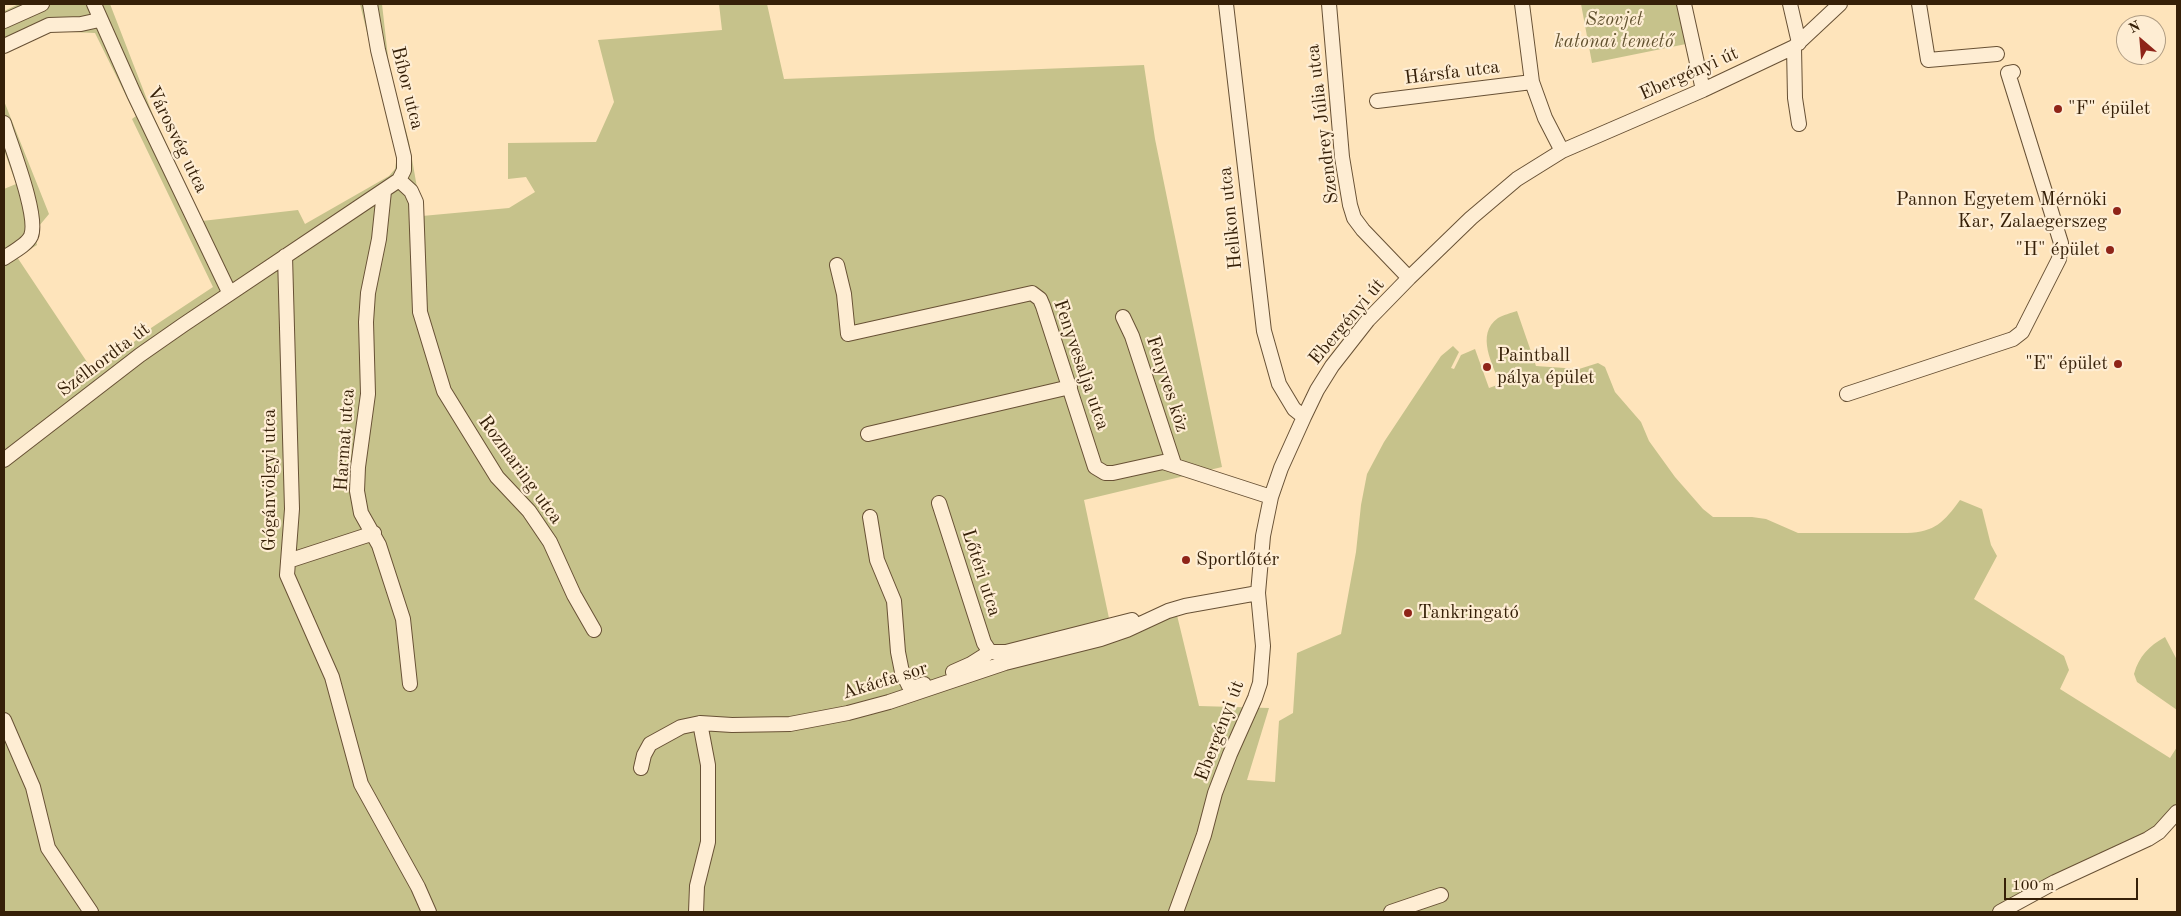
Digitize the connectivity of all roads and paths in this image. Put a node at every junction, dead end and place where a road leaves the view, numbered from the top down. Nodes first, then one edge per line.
1 (42, 4) edge
2 (94, 4) edge
3 (370, 4) edge
4 (1226, 4) edge
5 (1329, 4) edge
6 (1522, 4) edge
7 (1684, 4) edge
8 (1790, 4) edge
9 (1840, 4) edge
10 (1919, 4) edge
11 (99, 20) junction
12 (4, 21) edge
13 (1796, 45) junction
14 (4, 46) edge
15 (1997, 54) dead end
16 (2013, 72) dead end
17 (1532, 82) junction
18 (1703, 90) junction
19 (1376, 101) dead end
20 (4, 123) edge
21 (1799, 124) dead end
22 (1562, 151) junction
23 (399, 180) junction
24 (384, 191) junction
25 (285, 256) junction
26 (4, 258) edge
27 (837, 265) dead end
28 (1409, 278) junction
29 (230, 292) junction
30 (1123, 317) dead end
31 (1070, 387) junction
32 (1847, 394) dead end
33 (1304, 417) junction
34 (868, 434) dead end
35 (4, 460) edge
36 (1174, 464) junction
37 (1271, 497) junction
38 (939, 503) dead end
39 (870, 517) dead end
40 (374, 533) junction
41 (288, 561) junction
42 (1258, 593) junction
43 (1150, 620) junction
44 (594, 630) dead end
45 (990, 652) junction
46 (410, 684) dead end
47 (4, 720) edge
48 (700, 723) junction
49 (641, 768) dead end
50 (2177, 812) edge
51 (1441, 895) dead end
52 (91, 912) edge
53 (429, 912) edge
54 (696, 912) edge
55 (1176, 912) edge
56 (1391, 912) edge
57 (2000, 912) edge

1 - 12 street
2 - 11 street, Városvég utca
3 - 23 street, Bíbor utca
4 - 33 street, Helikon utca
5 - 28 street, Szendrey Júlia utca
6 - 17 street
7 - 18 street
8 - 13 street
9 - 13 street, Ebergényi út
10 - 15 street
11 - 14 street
11 - 29 street, Városvég utca
13 - 18 street, Ebergényi út
13 - 21 street
16 - 32 street
17 - 19 street, Hársfa utca
17 - 22 street
18 - 22 street, Ebergényi út
20 - 26 street
22 - 28 street, Ebergényi út
23 - 24 street
23 - 44 street, Rozmaring utca
24 - 25 street
24 - 40 street, Harmat utca
25 - 29 street
25 - 41 street, Gógánvölgyi utca
27 - 31 street, Fenyvesalja utca
28 - 33 street, Ebergényi út
29 - 35 street, Szélhordta út
30 - 36 street, Fenyves köz
31 - 34 street
31 - 36 street, Fenyvesalja utca
33 - 37 street, Ebergényi út
36 - 37 street, Fenyvesalja utca
37 - 42 street, Ebergényi út
38 - 45 street, Lőtéri utca
39 - 45 street
40 - 41 street
40 - 46 street, Harmat utca
41 - 53 street, Gógánvölgyi utca
42 - 43 street, Akácfa sor
42 - 55 street, Ebergényi út
43 - 45 street
43 - 48 street, Akácfa sor
47 - 52 street
48 - 49 street, Akácfa sor
48 - 54 street
50 - 57 street
51 - 56 street

